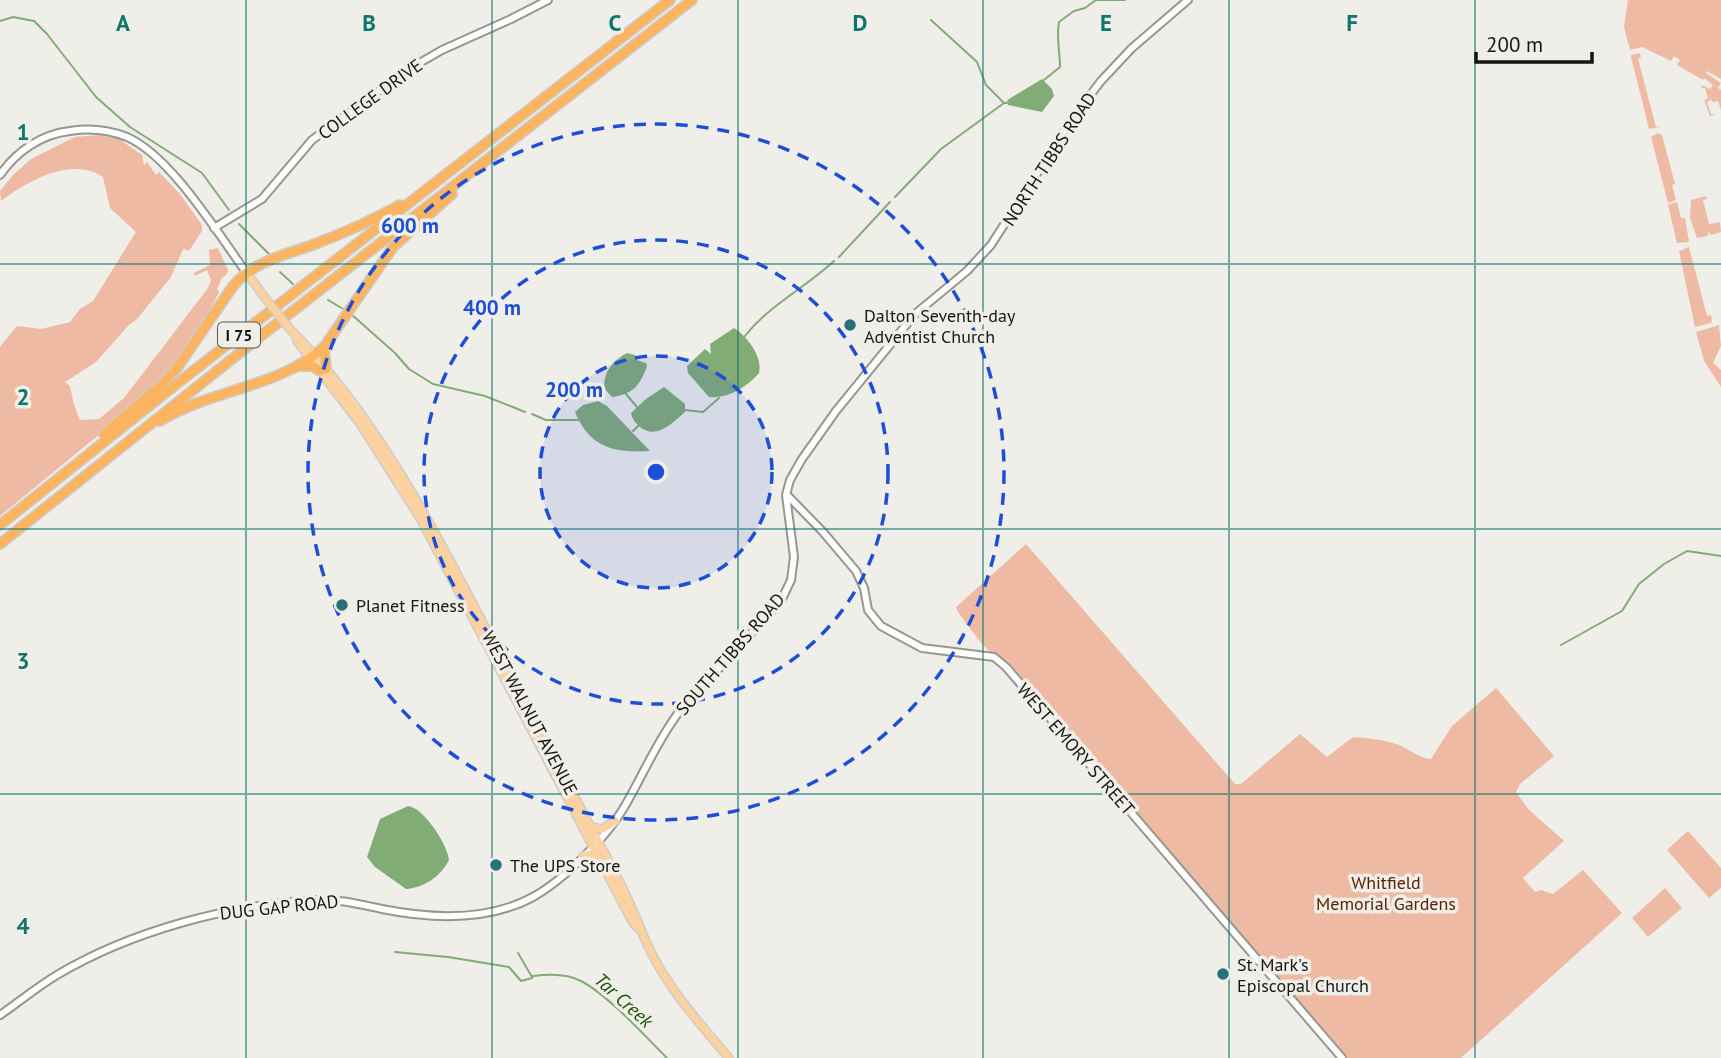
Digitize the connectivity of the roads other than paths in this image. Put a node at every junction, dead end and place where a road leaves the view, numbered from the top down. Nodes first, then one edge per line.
1 (548, 0) edge
2 (670, 0) edge
3 (692, 0) edge
4 (1188, 0) edge
5 (499, 150) junction
6 (0, 175) edge
7 (417, 197) junction
8 (214, 228) junction
9 (246, 272) junction
10 (324, 346) junction
11 (312, 357) junction
12 (298, 366) junction
13 (323, 370) junction
14 (140, 431) junction
15 (61, 474) junction
16 (786, 495) junction
17 (0, 525) edge
18 (0, 544) edge
19 (615, 821) junction
20 (590, 827) junction
21 (595, 843) junction
22 (583, 856) junction
23 (599, 858) junction
24 (641, 931) junction
25 (0, 1015) edge
26 (729, 1058) edge
27 (1342, 1058) edge

1 - 8 street, COLLEGE DRIVE
2 - 7 highway, I 75
3 - 5 highway, I 75
4 - 16 street, NORTH TIBBS ROAD
5 - 10 highway
5 - 14 highway, I 75
6 - 8 street
7 - 9 highway
7 - 15 highway, I 75
8 - 9 street
9 - 11 main road, WEST WALNUT AVENUE, bridge
9 - 15 highway
10 - 11 highway
10 - 13 highway
11 - 12 highway
11 - 13 main road, WEST WALNUT AVENUE
12 - 13 highway
12 - 14 highway
13 - 20 main road, WEST WALNUT AVENUE
13 - 21 main road, WEST WALNUT AVENUE
14 - 18 highway, I 75
15 - 17 highway, I 75
16 - 19 street, SOUTH TIBBS ROAD
16 - 27 street, WEST EMORY STREET
19 - 20 main road
19 - 21 street, SOUTH TIBBS ROAD
20 - 21 main road, WEST WALNUT AVENUE
21 - 22 street, DUG GAP ROAD
21 - 23 main road, WEST WALNUT AVENUE
21 - 24 main road, WEST WALNUT AVENUE
22 - 23 main road
22 - 25 street, DUG GAP ROAD
23 - 24 main road, WEST WALNUT AVENUE
24 - 26 main road, WEST WALNUT AVENUE

